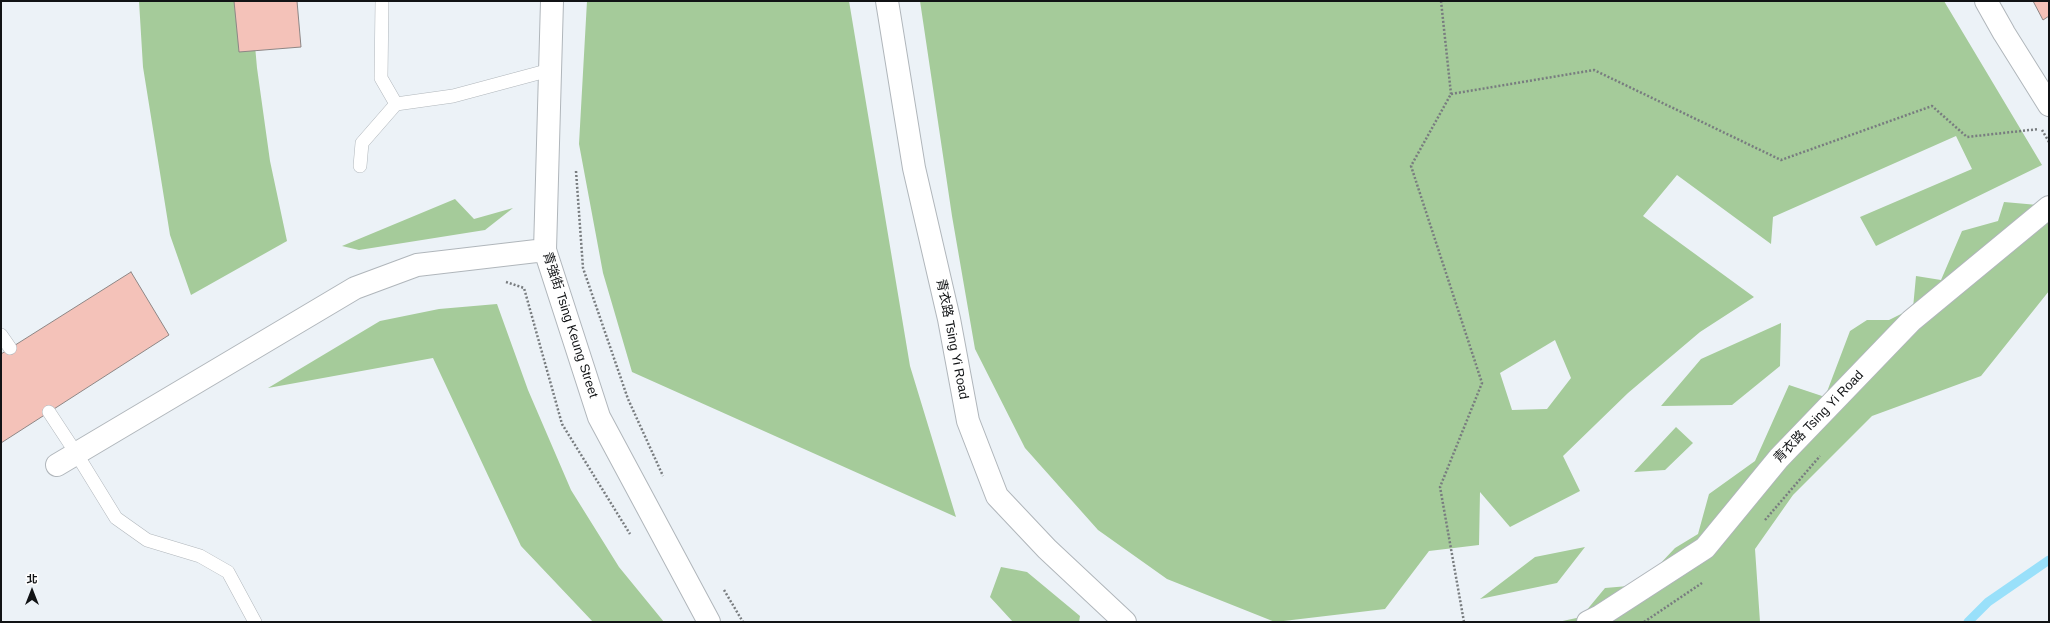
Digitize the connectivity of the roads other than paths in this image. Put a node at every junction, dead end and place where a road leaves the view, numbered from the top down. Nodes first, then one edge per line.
1 (382, 1) edge
2 (552, 1) edge
3 (887, 1) edge
4 (1986, 1) edge
5 (550, 70) junction
6 (396, 104) junction
7 (2049, 105) edge
8 (360, 166) dead end
9 (2049, 207) edge
10 (545, 250) junction
11 (1, 335) edge
12 (10, 348) dead end
13 (49, 412) dead end
14 (76, 453) junction
15 (57, 466) dead end
16 (255, 622) edge
17 (709, 622) edge
18 (1125, 622) edge
19 (1588, 622) edge

1 - 6 lane
2 - 5 street, 青強街 Tsing Keung Street
3 - 18 street, 青衣路 Tsing Yi Road
4 - 7 street
5 - 6 lane
5 - 10 street, 青強街 Tsing Keung Street
6 - 8 lane
9 - 19 street, 青衣路 Tsing Yi Road
10 - 14 street
10 - 17 street, 青強街 Tsing Keung Street
11 - 12 lane
13 - 14 lane
14 - 15 street
14 - 16 lane

